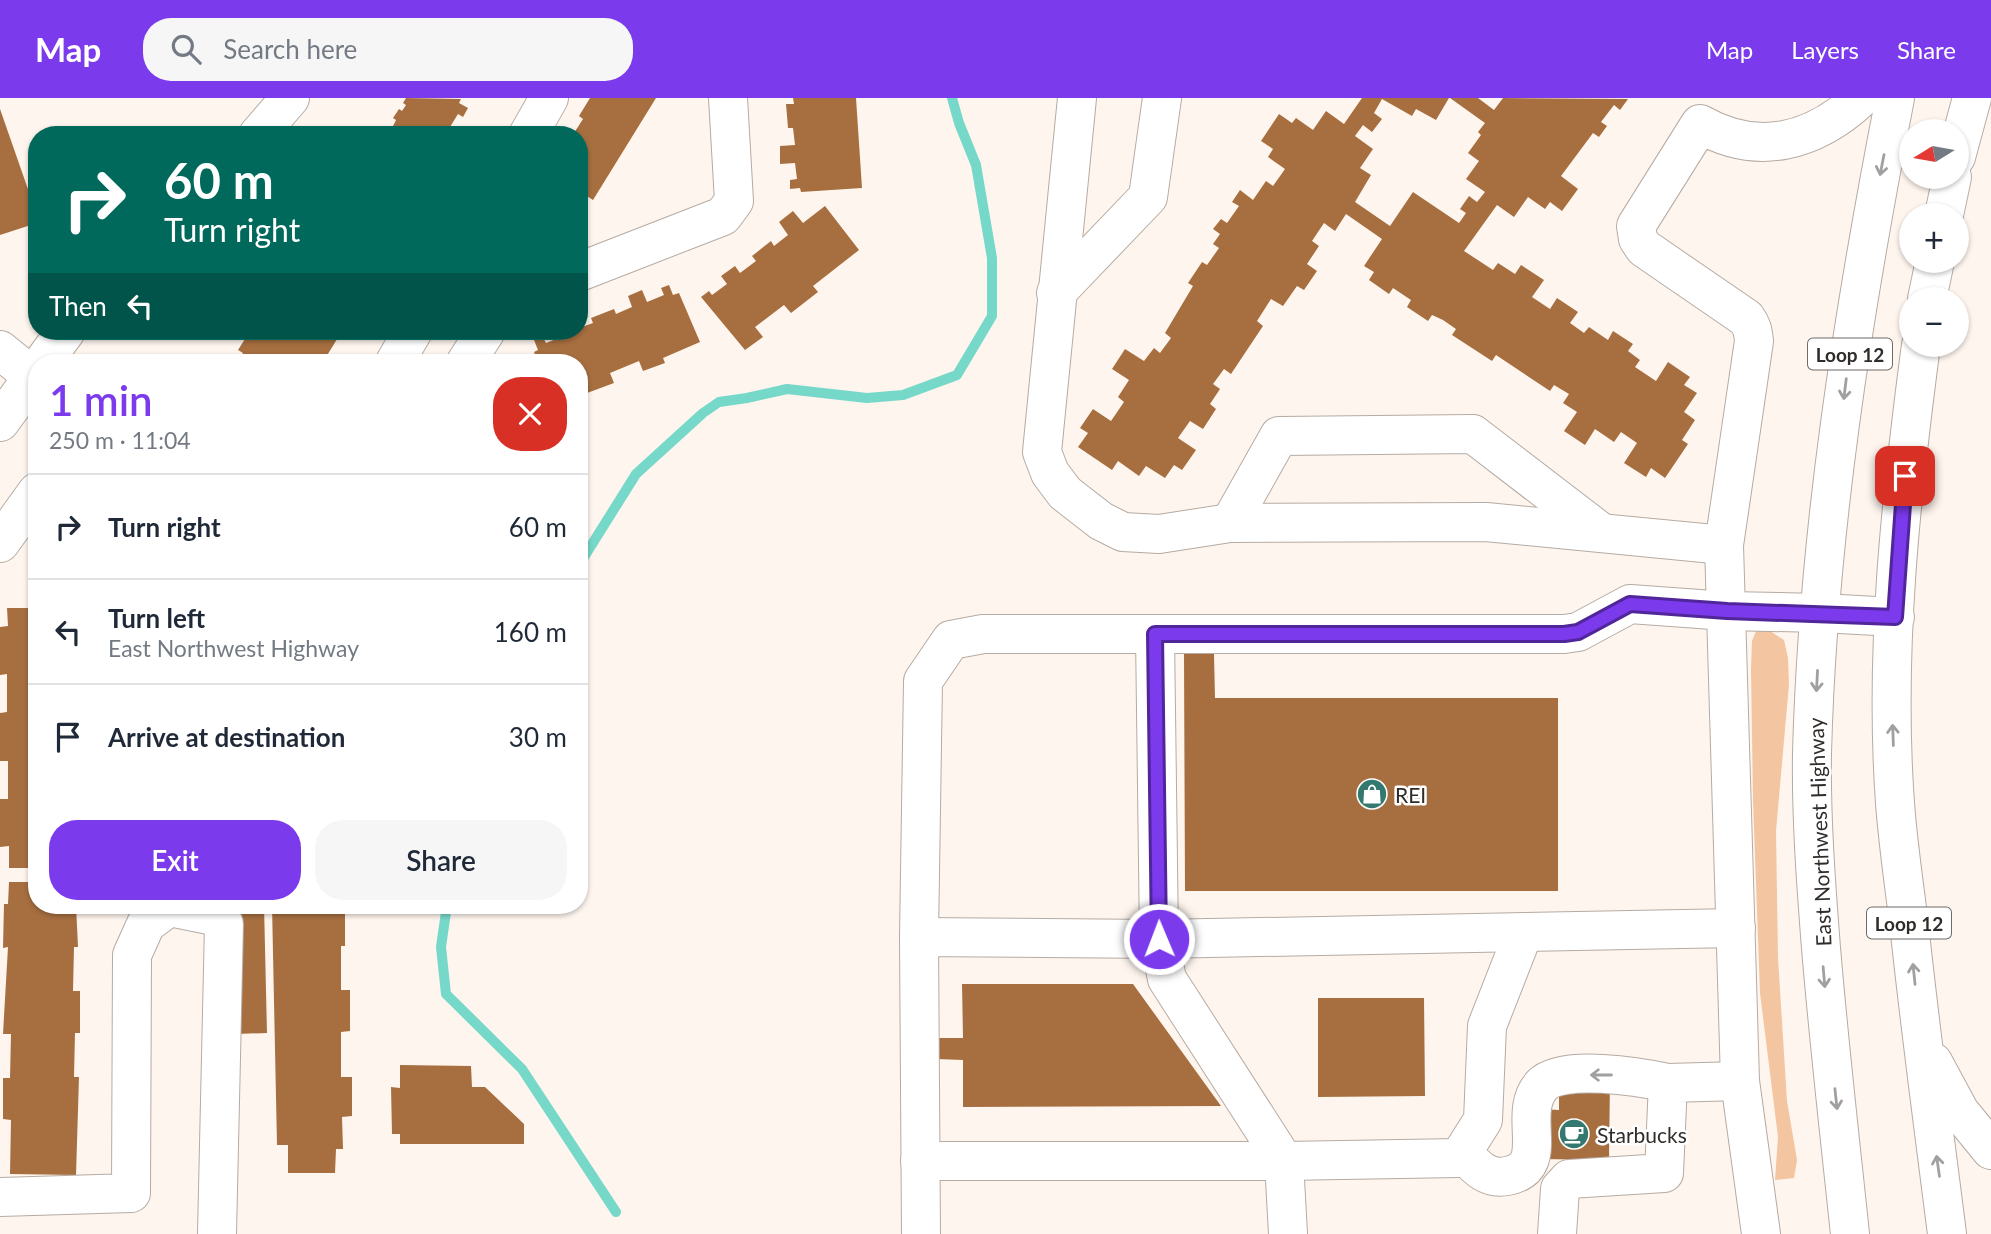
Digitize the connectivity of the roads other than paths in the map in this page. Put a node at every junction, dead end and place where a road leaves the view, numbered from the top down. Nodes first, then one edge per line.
1 (290, 98) edge
2 (549, 98) edge
3 (728, 98) edge
4 (1077, 98) edge
5 (1162, 98) edge
6 (1861, 98) edge
7 (1895, 98) edge
8 (1972, 98) edge
9 (1700, 109) edge
10 (1966, 119) edge
11 (266, 126) edge
12 (533, 126) edge
13 (588, 268) edge
14 (1056, 293) junction
15 (0, 350) edge
16 (1919, 357) edge
17 (28, 367) edge
18 (28, 385) edge
19 (0, 422) edge
20 (28, 504) edge
21 (1230, 523) junction
22 (1602, 533) junction
23 (0, 543) edge
24 (1724, 545) junction
25 (1727, 611) junction
26 (1821, 613) junction
27 (1895, 617) junction
28 (1155, 634) junction
29 (160, 914) edge
30 (203, 914) edge
31 (1736, 928) junction
32 (1523, 934) junction
33 (919, 937) junction
34 (1159, 939) junction
35 (1922, 1042) junction
36 (1740, 1081) junction
37 (1668, 1083) junction
38 (1991, 1150) edge
39 (1463, 1153) junction
40 (920, 1161) junction
41 (1284, 1161) junction
42 (0, 1197) edge
43 (217, 1234) edge
44 (921, 1234) edge
45 (1288, 1234) edge
46 (1558, 1234) edge
47 (1760, 1234) edge
48 (1850, 1234) edge
49 (1947, 1234) edge

1 - 11 main road
2 - 12 main road
3 - 13 main road
4 - 14 main road
5 - 14 main road
6 - 9 main road
7 -> 26 main road, East Northwest Highway / Loop 12
8 - 10 main road
9 - 24 main road
14 - 21 main road
15 - 17 main road
16 - 27 main road, Loop 12
18 - 19 main road
20 - 23 main road
21 - 22 main road
21 - 22 main road
22 - 24 main road
24 - 25 main road
25 - 26 main road
25 - 28 main road
25 - 31 main road
26 - 27 main road
26 -> 48 main road, East Northwest Highway / Loop 12
35 -> 27 main road, Loop 12
28 - 33 main road
28 - 34 main road
29 - 42 main road
30 - 43 main road
31 - 32 main road
31 - 36 main road
32 - 34 main road
32 - 39 main road
33 - 34 main road
33 - 40 main road
34 - 41 main road
35 - 38 main road
49 -> 35 main road, Loop 12
36 - 37 main road
36 - 47 main road
37 -> 39 main road
37 - 46 main road
39 - 41 main road
40 - 41 main road
40 - 44 main road
41 - 45 main road

